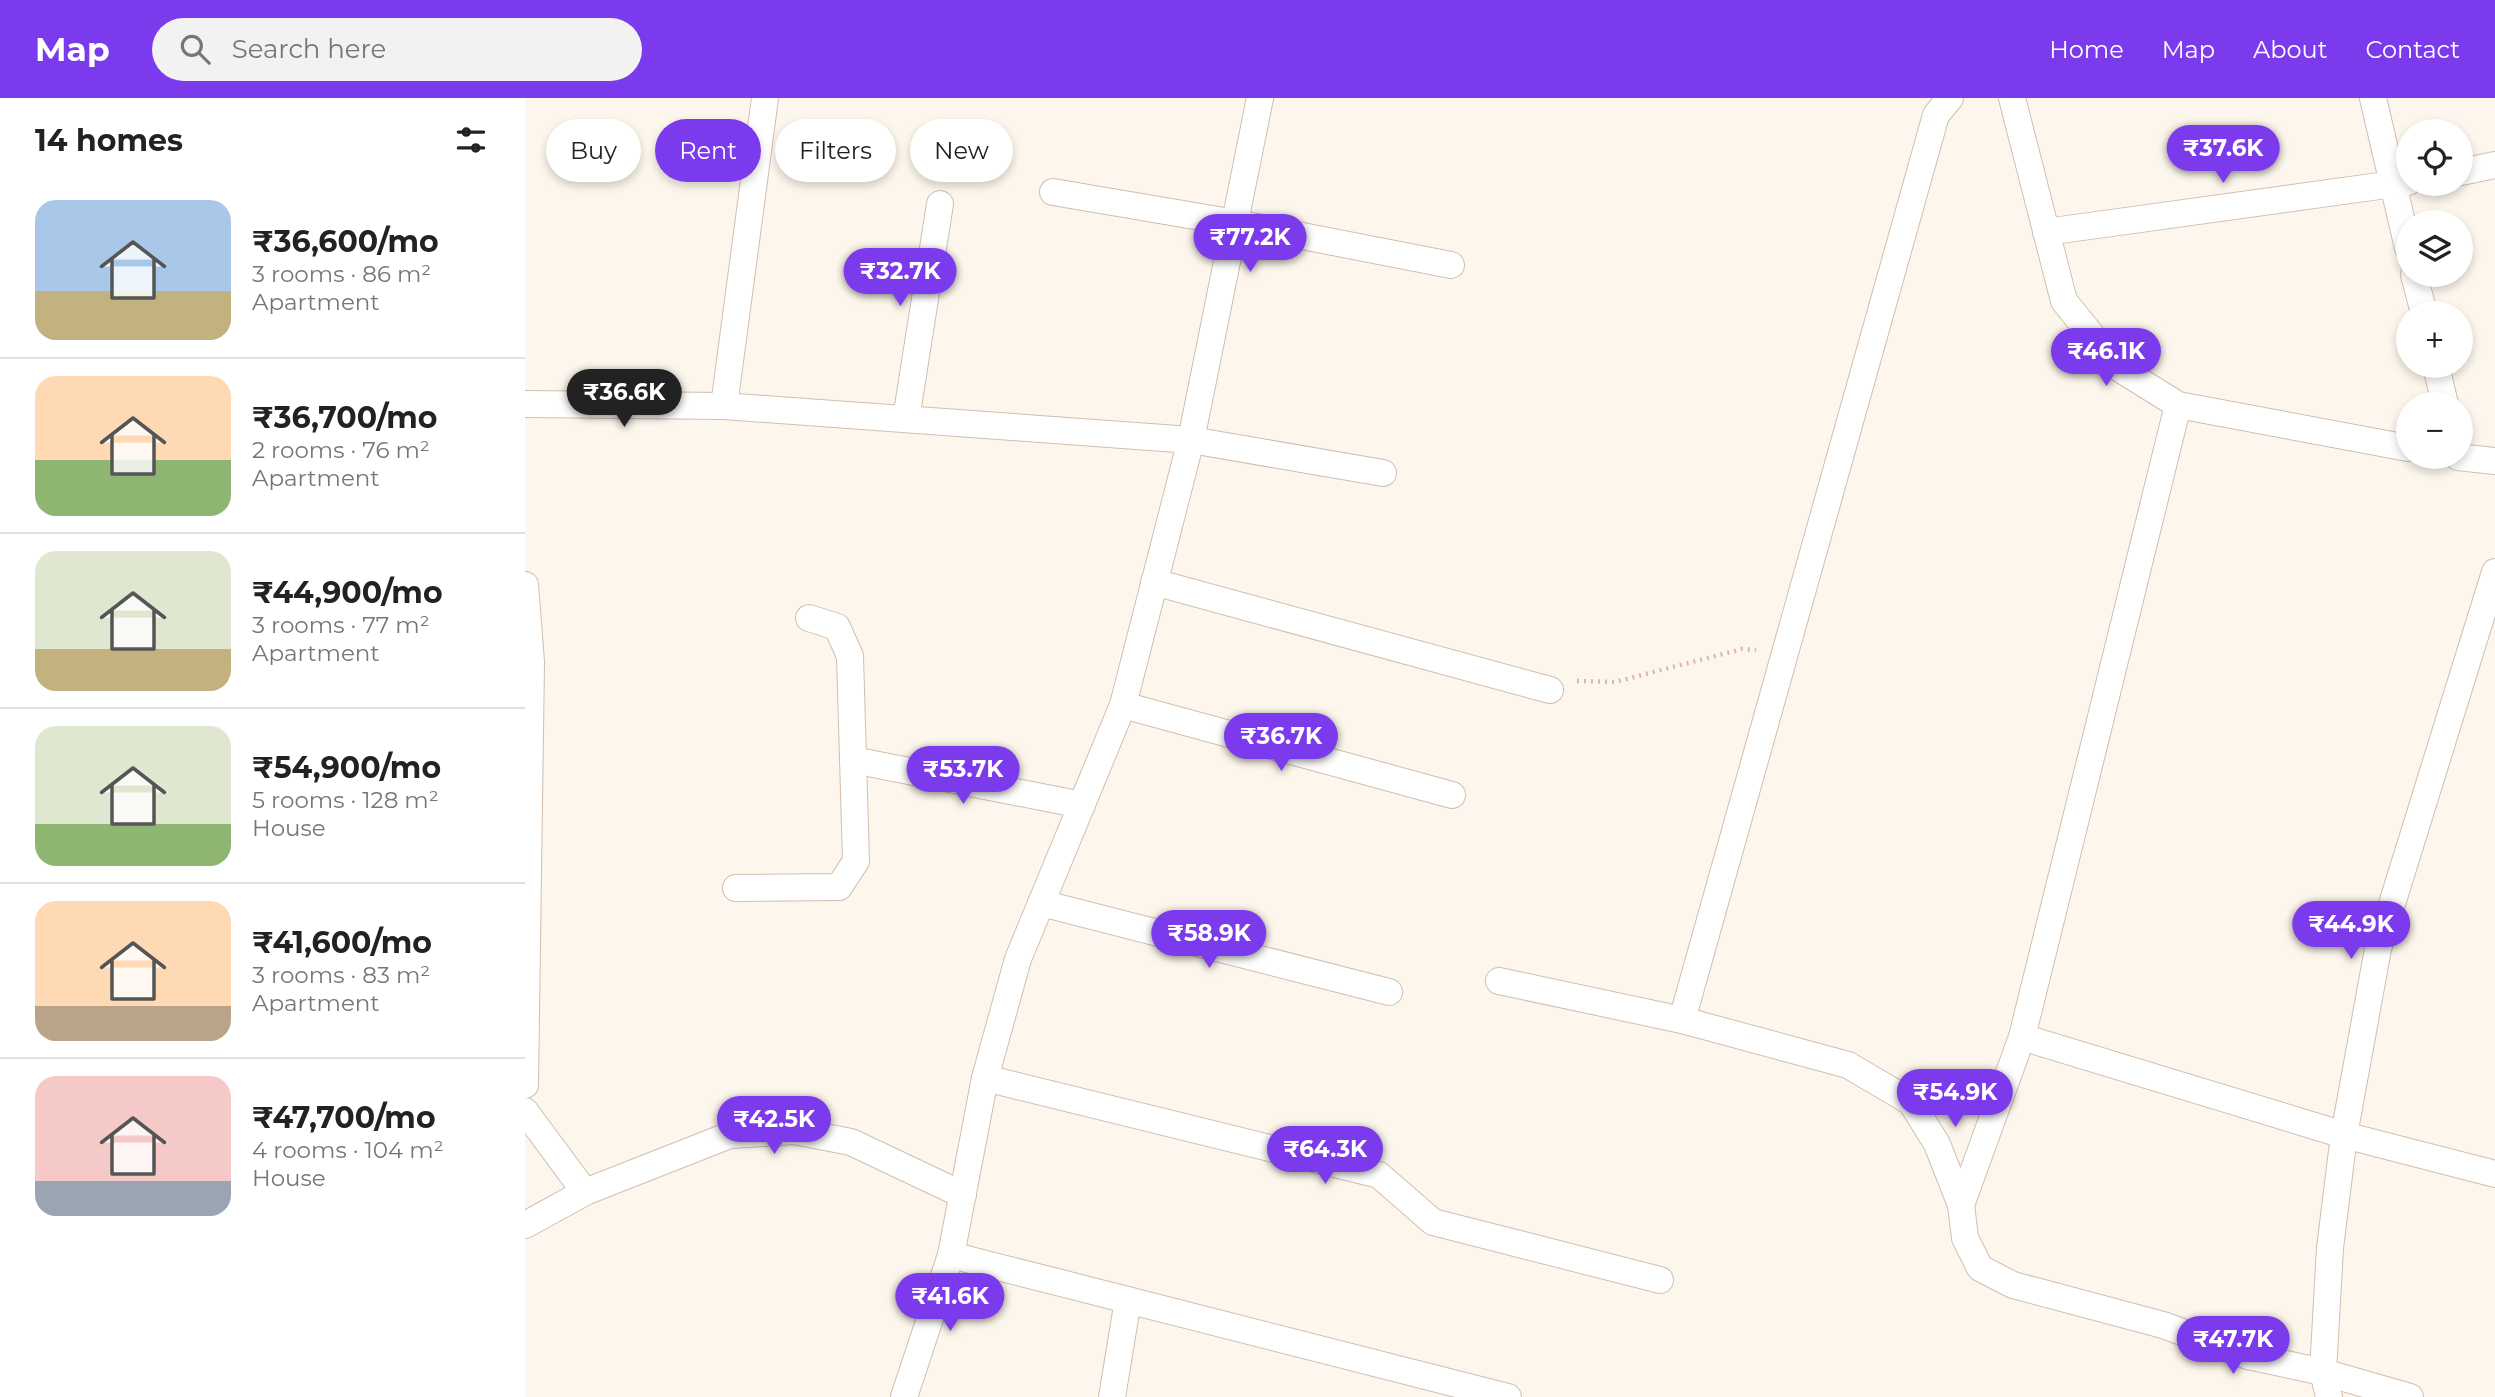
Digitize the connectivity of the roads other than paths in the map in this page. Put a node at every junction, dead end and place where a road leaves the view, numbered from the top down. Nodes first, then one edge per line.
1 (765, 98) edge
2 (1260, 98) edge
3 (1950, 98) edge
4 (2012, 98) edge
5 (2373, 98) edge
6 (2495, 165) edge
7 (2396, 169) edge
8 (2473, 170) edge
9 (2396, 185) edge
10 (1053, 192) dead end
11 (940, 204) dead end
12 (1236, 223) junction
13 (2046, 232) junction
14 (1451, 265) dead end
15 (525, 404) edge
16 (2178, 405) junction
17 (724, 406) junction
18 (906, 419) junction
19 (1191, 440) junction
20 (2396, 446) edge
21 (2473, 459) edge
22 (2495, 461) edge
23 (1383, 473) dead end
24 (2495, 572) edge
25 (1154, 582) junction
26 (525, 585) edge
27 (809, 618) dead end
28 (1550, 690) road end
29 (1123, 705) junction
30 (853, 760) junction
31 (1452, 795) dead end
32 (1082, 805) junction
33 (526, 883) edge
34 (736, 888) dead end
35 (1041, 903) junction
36 (1499, 981) dead end
37 (1389, 992) dead end
38 (1682, 1020) junction
39 (2022, 1037) junction
40 (985, 1078) junction
41 (525, 1085) edge
42 (525, 1111) edge
43 (2344, 1135) junction
44 (2495, 1174) edge
45 (585, 1192) junction
46 (963, 1195) junction
47 (1961, 1205) junction
48 (525, 1225) edge
49 (951, 1255) junction
50 (1660, 1280) dead end
51 (1128, 1300) junction
52 (2326, 1385) edge
53 (904, 1397) edge
54 (1112, 1397) edge
55 (1508, 1397) edge
56 (2410, 1397) edge

1 - 17 street
2 - 12 street
3 - 38 street
4 - 13 street
5 - 7 street
6 - 8 street
9 - 13 street
10 - 12 street
11 - 18 street
12 - 14 street
12 - 19 street
13 - 16 street
15 - 17 street
16 - 20 street
16 - 39 street
17 - 18 street
18 - 19 street
19 - 23 street
19 - 25 street
21 - 22 street
24 - 43 street
25 - 28 street
25 - 29 street
26 - 33 street
27 - 30 street
29 - 31 street
29 - 32 street
30 - 32 street
30 - 34 street
32 - 35 street
33 - 41 street
35 - 37 street
35 - 40 street
36 - 38 street
38 - 47 street
39 - 43 street
39 - 47 street
40 - 46 street
40 - 50 street
42 - 45 street
43 - 44 street
43 - 52 street
45 - 46 street
45 - 48 street
46 - 49 street
47 - 52 street
49 - 51 street
49 - 53 street
51 - 54 street
51 - 55 street
52 - 56 street

